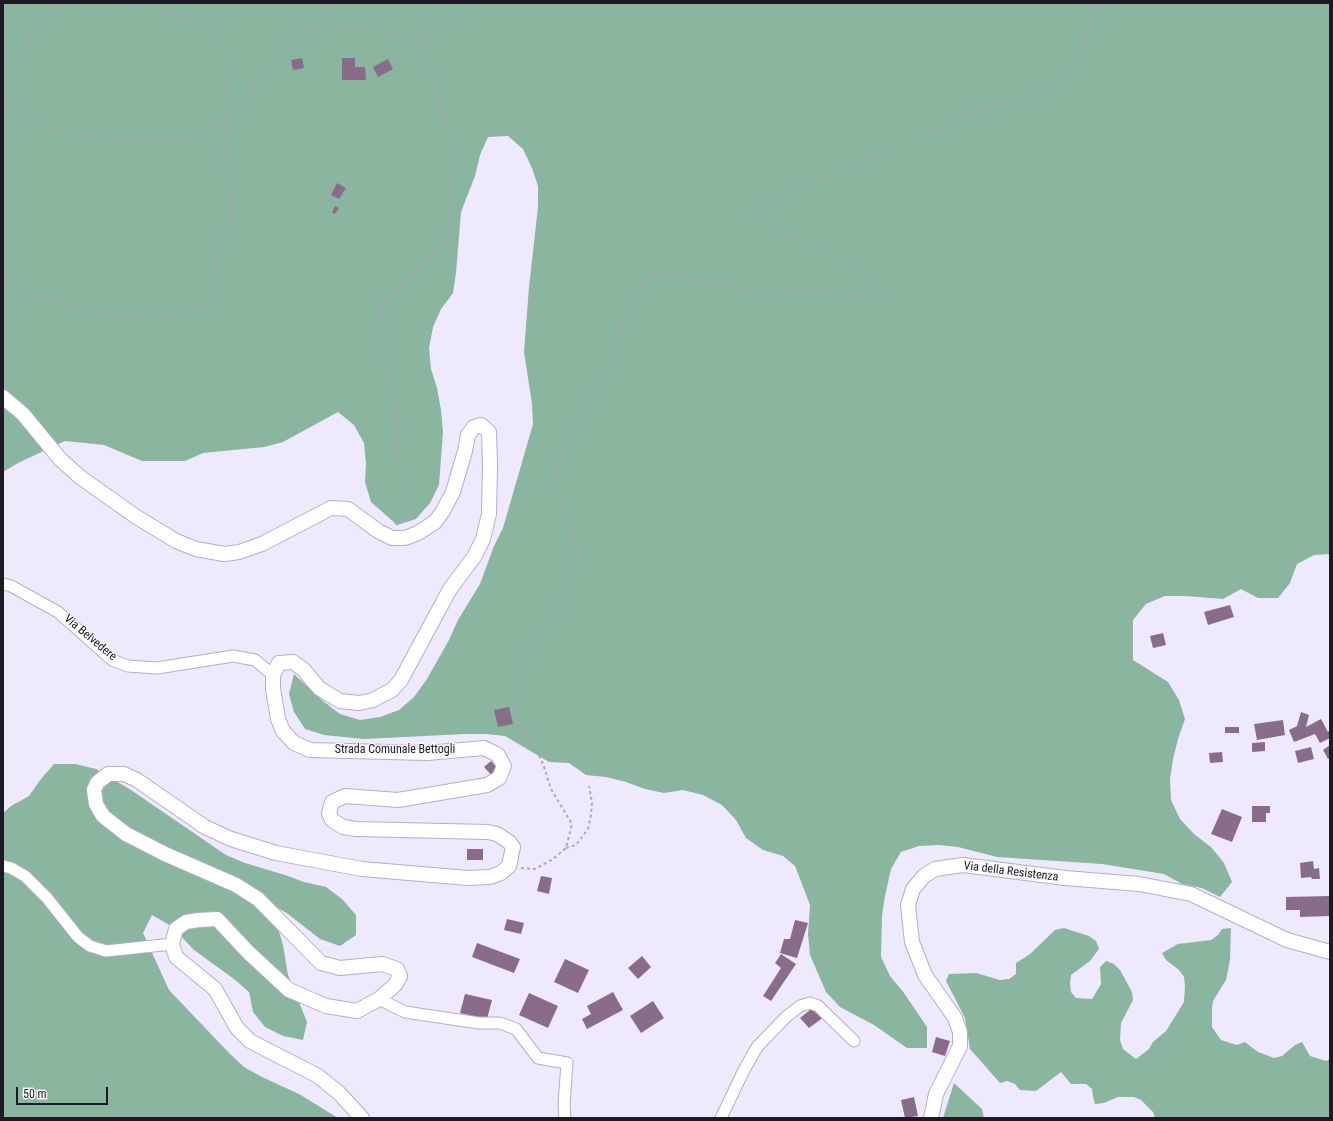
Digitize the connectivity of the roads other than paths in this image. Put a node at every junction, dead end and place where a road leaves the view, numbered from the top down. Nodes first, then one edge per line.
1 (3, 397) edge
2 (3, 584) edge
3 (273, 675) junction
4 (3, 866) edge
5 (172, 944) junction
6 (1330, 952) edge
7 (379, 999) junction
8 (854, 1041) dead end
9 (362, 1118) edge
10 (565, 1118) edge
11 (721, 1118) edge
12 (931, 1118) edge

1 - 3 street
2 - 3 street, Via Belvedere
3 - 7 street, Strada Comunale Bettogli
4 - 5 street
5 - 7 street
5 - 9 street
6 - 12 street, Via della Resistenza
7 - 10 street
8 - 11 street

